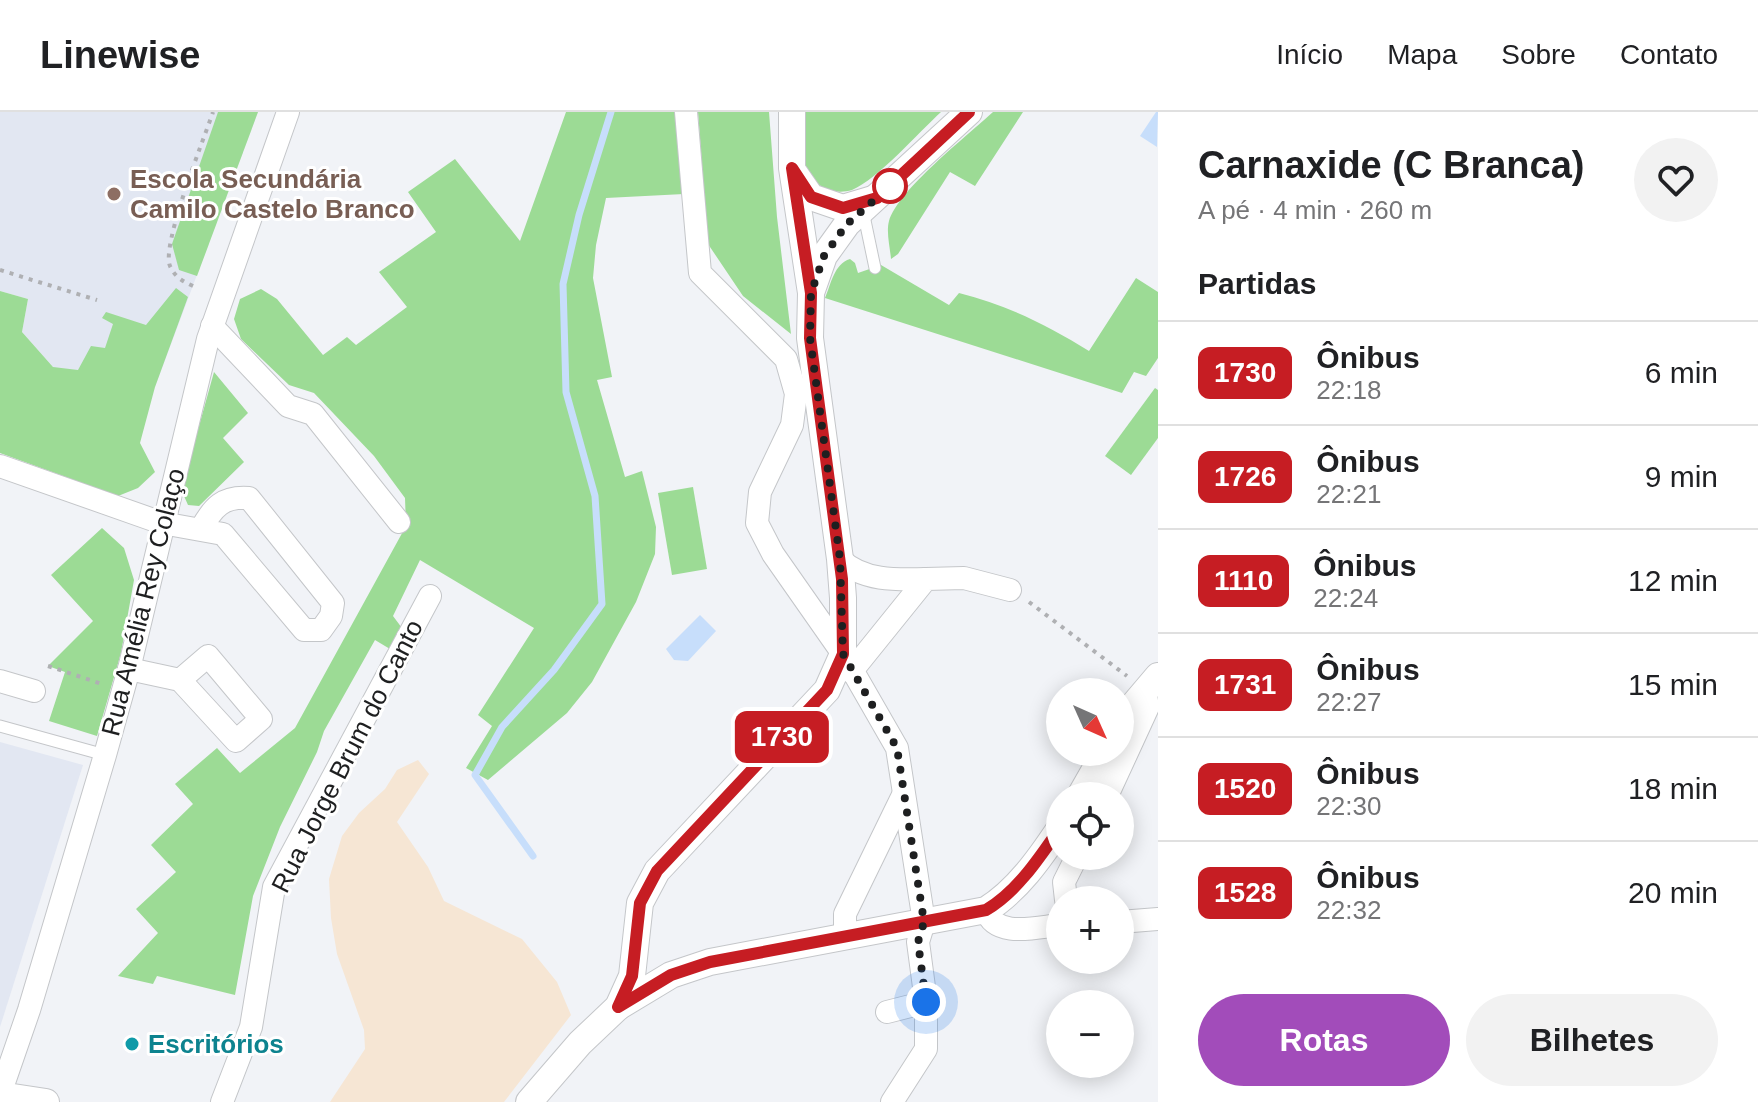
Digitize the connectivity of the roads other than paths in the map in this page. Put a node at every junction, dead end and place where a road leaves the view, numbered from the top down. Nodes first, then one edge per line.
1 (288, 112) edge
2 (686, 112) edge
3 (792, 112) edge
4 (969, 112) edge
5 (792, 168) junction
6 (870, 204) junction
7 (875, 268) dead end
8 (811, 293) junction
9 (212, 326) junction
10 (0, 466) edge
11 (399, 522) dead end
12 (162, 523) junction
13 (201, 529) junction
14 (840, 559) junction
15 (926, 579) junction
16 (1010, 590) road end
17 (430, 596) dead end
18 (847, 663) junction
19 (129, 669) junction
20 (180, 680) dead end
21 (0, 681) edge
22 (1151, 683) edge
23 (34, 691) dead end
24 (1134, 707) edge
25 (0, 726) edge
26 (105, 755) junction
27 (1113, 782) edge
28 (903, 795) junction
29 (1046, 848) edge
30 (986, 910) junction
31 (1158, 919) edge
32 (1134, 921) edge
33 (924, 922) junction
34 (636, 925) junction
35 (1046, 926) edge
36 (845, 935) junction
37 (684, 970) junction
38 (926, 1002) junction
39 (618, 1007) junction
40 (887, 1012) dead end
41 (0, 1094) edge
42 (535, 1100) edge
43 (13, 1102) edge
44 (46, 1102) edge
45 (222, 1102) edge
46 (892, 1102) edge

1 - 9 street, Rua Amélia Rey Colaço
2 - 18 street
3 - 5 street
4 - 6 street
5 - 6 street
5 - 8 street
6 - 7 lane
6 - 8 street
8 - 14 street
9 - 11 street
9 - 12 street, Rua Amélia Rey Colaço
10 - 12 street
12 - 13 street
12 - 19 street, Rua Amélia Rey Colaço
13 - 13 street
14 - 15 street
14 - 18 street
15 - 16 street
15 - 18 street
17 - 45 street, Rua Jorge Brum do Canto
18 - 28 street
18 - 34 street
19 - 20 street
19 - 26 street, Rua Amélia Rey Colaço
21 - 23 street
22 - 24 street
22 - 27 street
25 - 26 lane
26 - 41 street, Rua Amélia Rey Colaço
28 - 33 street
28 - 36 street
29 - 30 street
30 - 33 street
30 - 35 street
31 - 32 street
33 - 36 street
33 - 38 street
34 - 37 street
34 - 39 street
36 - 37 street
37 - 39 street
38 - 40 street
38 - 46 street
39 - 42 street
41 - 43 street
41 - 44 street

